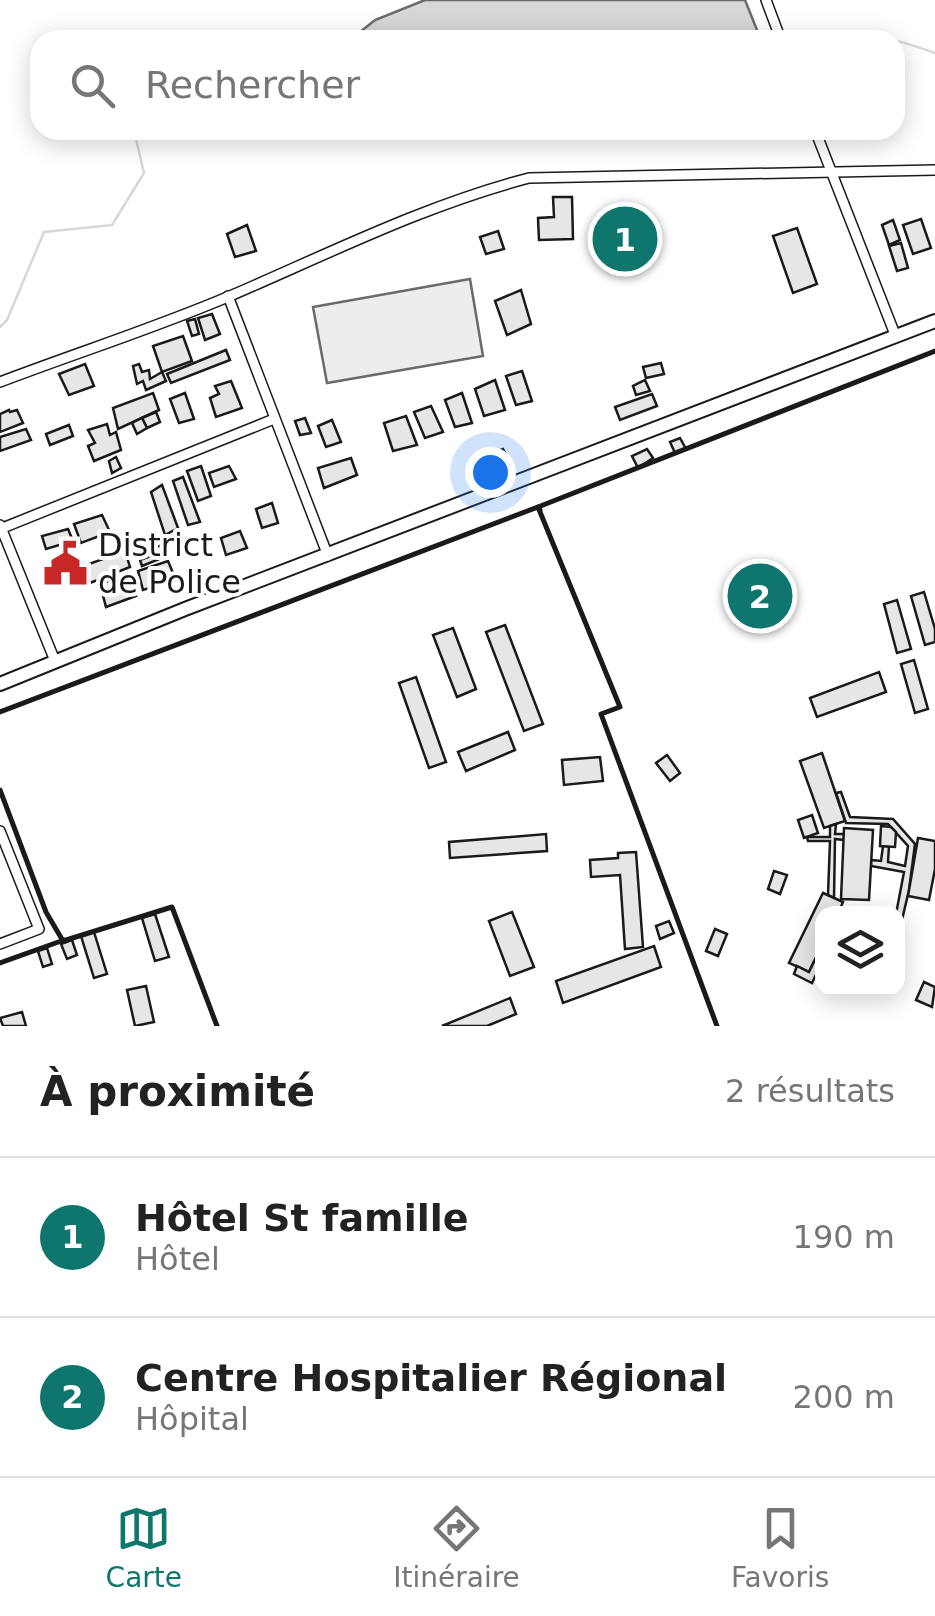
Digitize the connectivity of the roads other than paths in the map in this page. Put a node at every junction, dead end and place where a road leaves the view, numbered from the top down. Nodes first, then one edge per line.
1 (766, 0) edge
2 (777, 30) edge
3 (819, 140) edge
4 (830, 170) junction
5 (935, 170) edge
6 (228, 296) junction
7 (935, 321) edge
8 (896, 337) junction
9 (0, 382) edge
10 (274, 419) junction
11 (0, 528) edge
12 (328, 556) junction
13 (54, 662) junction
14 (0, 684) edge
15 (0, 831) edge
16 (0, 944) edge

1 - 2 street
3 - 4 street
4 - 5 street
4 - 6 street
4 - 8 street
6 - 9 street
6 - 10 street
7 - 8 street
8 - 12 street
10 - 11 street
10 - 12 street
11 - 13 street
12 - 13 street
13 - 14 street
15 - 16 street

